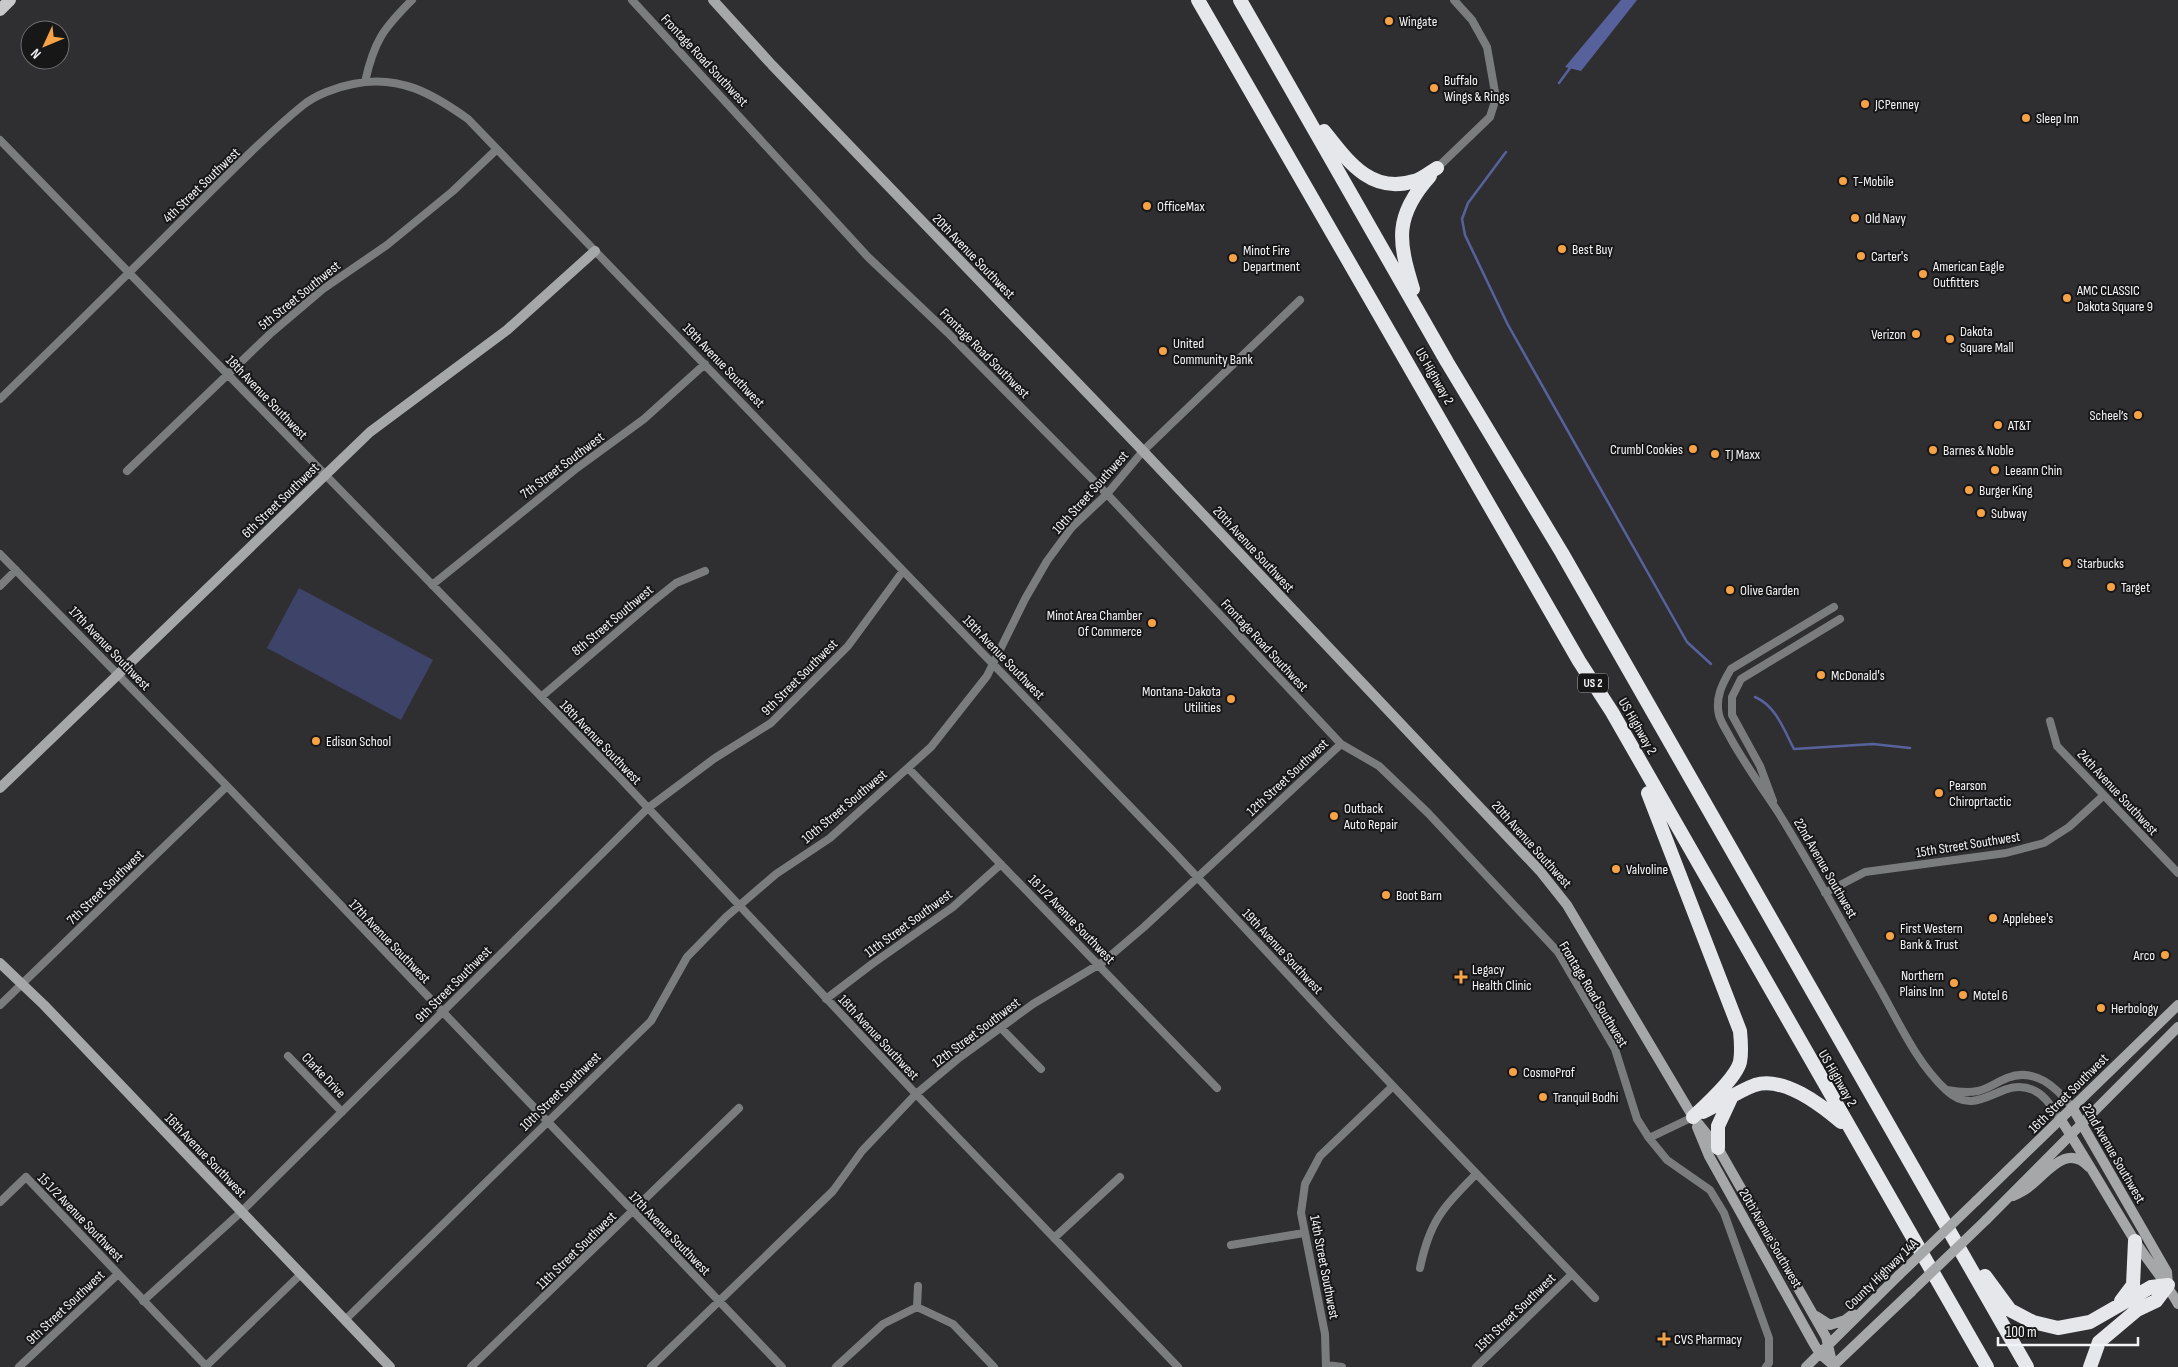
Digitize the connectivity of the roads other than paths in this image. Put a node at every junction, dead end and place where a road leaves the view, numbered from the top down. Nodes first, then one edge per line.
1 (10, 0) edge
2 (412, 0) edge
3 (632, 0) edge
4 (705, 0) edge
5 (713, 0) edge
6 (1198, 0) edge
7 (1240, 0) edge
8 (1454, 0) edge
9 (0, 10) edge
10 (746, 37) junction
11 (1288, 81) junction
12 (366, 82) junction
13 (0, 140) edge
14 (496, 150) junction
15 (1437, 168) junction
16 (595, 251) junction
17 (129, 273) junction
18 (1300, 300) dead end
19 (1421, 316) junction
20 (705, 364) junction
21 (226, 374) junction
22 (0, 399) edge
23 (1143, 451) junction
24 (127, 471) dead end
25 (325, 476) junction
26 (1107, 494) junction
27 (0, 554) edge
28 (16, 570) junction
29 (705, 571) dead end
30 (903, 571) junction
31 (432, 585) junction
32 (0, 586) edge
33 (1834, 607) dead end
34 (1840, 619) dead end
35 (993, 664) junction
36 (117, 674) junction
37 (541, 697) junction
38 (1612, 712) junction
39 (2050, 721) dead end
40 (1341, 744) junction
41 (908, 768) junction
42 (227, 786) junction
43 (0, 788) edge
44 (2102, 796) junction
45 (648, 808) junction
46 (1778, 812) junction
47 (1001, 864) junction
48 (2178, 873) edge
49 (1198, 877) junction
50 (1825, 893) junction
51 (739, 906) junction
52 (0, 963) edge
53 (1098, 964) junction
54 (22, 984) junction
55 (826, 999) junction
56 (0, 1005) edge
57 (2178, 1005) edge
58 (442, 1013) junction
59 (2178, 1027) edge
60 (1001, 1028) junction
61 (288, 1056) dead end
62 (1041, 1069) dead end
63 (1392, 1086) junction
64 (1217, 1088) dead end
65 (1945, 1090) junction
66 (916, 1094) junction
67 (1731, 1098) junction
68 (739, 1108) dead end
69 (2072, 1108) junction
70 (342, 1112) junction
71 (1693, 1117) junction
72 (2061, 1120) junction
73 (2082, 1121) junction
74 (546, 1122) junction
75 (1848, 1128) junction
76 (2070, 1134) junction
77 (1649, 1138) junction
78 (1718, 1148) junction
79 (2093, 1171) junction
80 (1476, 1174) junction
81 (1120, 1176) dead end
82 (1976, 1200) joint
83 (2005, 1200) junction
84 (0, 1202) edge
85 (241, 1212) junction
86 (633, 1212) junction
87 (1304, 1233) junction
88 (1952, 1233) junction
89 (1054, 1238) junction
90 (2135, 1241) junction
91 (1231, 1245) dead end
92 (1420, 1268) dead end
93 (118, 1274) junction
94 (301, 1274) junction
95 (1571, 1275) junction
96 (2168, 1285) junction
97 (918, 1286) dead end
98 (1878, 1296) junction
99 (1596, 1298) dead end
100 (143, 1301) junction
101 (719, 1301) junction
102 (2118, 1304) junction
103 (2178, 1304) edge
104 (917, 1307) junction
105 (1809, 1310) junction
106 (345, 1320) junction
107 (1823, 1350) junction
108 (1326, 1366) edge
109 (1833, 1366) edge
110 (19, 1367) edge
111 (206, 1367) edge
112 (390, 1367) edge
113 (471, 1367) edge
114 (651, 1367) edge
115 (782, 1367) edge
116 (836, 1367) edge
117 (994, 1367) edge
118 (1178, 1367) edge
119 (1342, 1367) edge
120 (1476, 1367) edge
121 (1766, 1367) edge
122 (1806, 1367) edge
123 (1987, 1367) edge
124 (2027, 1367) edge
125 (2090, 1367) edge

1 - 9 main road
2 - 12 street
3 - 26 street, Frontage Road Southwest
4 - 10 street, 20th Avenue Southwest
5 - 10 street, 20th Avenue Southwest
6 - 38 highway, US Highway 2 / US 2
7 - 11 highway, US Highway 2 / US 2
8 - 15 street
10 - 23 street, 20th Avenue Southwest
11 - 15 highway
11 - 19 highway, US Highway 2 / US 2
12 - 14 street, 19th Avenue Southwest
12 - 17 street, 4th Street Southwest
13 - 17 street, 18th Avenue Southwest
14 - 16 street, 19th Avenue Southwest
14 - 21 street, 5th Street Southwest
15 - 19 highway
16 - 20 street, 19th Avenue Southwest
16 - 25 street, 6th Street Southwest
17 - 21 street, 18th Avenue Southwest
17 - 22 street, 4th Street Southwest
18 - 23 street, 10th Street Southwest
19 - 88 highway, US Highway 2 / US 2
20 - 30 street, 19th Avenue Southwest
20 - 31 street, 7th Street Southwest
21 - 24 street, 5th Street Southwest
21 - 25 street, 18th Avenue Southwest
23 - 26 street, 10th Street Southwest
23 - 71 street, 20th Avenue Southwest
25 - 31 street, 18th Avenue Southwest
25 - 36 street, 6th Street Southwest
26 - 35 street, 10th Street Southwest
26 - 40 street, Frontage Road Southwest
27 - 28 street, 17th Avenue Southwest
28 - 32 street
28 - 36 street, 17th Avenue Southwest
29 - 37 street, 8th Street Southwest
30 - 35 street, 19th Avenue Southwest
30 - 45 street, 9th Street Southwest
31 - 37 street, 18th Avenue Southwest
33 - 46 street, 22nd Avenue Southwest
34 - 46 street, 22nd Avenue Southwest
35 - 41 street, 10th Street Southwest
35 - 49 street, 19th Avenue Southwest
36 - 42 street, 17th Avenue Southwest
36 - 43 street, 6th Street Southwest
37 - 45 street, 18th Avenue Southwest
38 - 71 highway
38 - 75 highway, US Highway 2 / US 2
39 - 44 street, 24th Avenue Southwest
40 - 49 street, 12th Street Southwest
40 - 77 street, Frontage Road Southwest
41 - 47 street, 18 1/2 Avenue Southwest
41 - 51 street, 10th Street Southwest
42 - 54 street, 7th Street Southwest
42 - 58 street, 17th Avenue Southwest
44 - 48 street, 24th Avenue Southwest
44 - 50 street, 15th Street Southwest
45 - 51 street, 18th Avenue Southwest
45 - 58 street, 9th Street Southwest
46 - 50 street, 22nd Avenue Southwest
47 - 53 street, 18 1/2 Avenue Southwest
47 - 55 street, 11th Street Southwest
49 - 53 street, 12th Street Southwest
49 - 63 street, 19th Avenue Southwest
50 - 65 street, 22nd Avenue Southwest
51 - 55 street, 18th Avenue Southwest
51 - 74 street, 10th Street Southwest
52 - 54 street, 16th Avenue Southwest
53 - 60 street, 12th Street Southwest
53 - 64 street, 18 1/2 Avenue Southwest
54 - 56 street, 7th Street Southwest
54 - 85 street, 16th Avenue Southwest
55 - 66 street, 18th Avenue Southwest
57 - 69 street, 16th Street Southwest
58 - 70 street, 9th Street Southwest
58 - 74 street, 17th Avenue Southwest
59 - 73 street
60 - 62 street
60 - 66 street, 12th Street Southwest
61 - 70 street, Clarke Drive
63 - 80 street, 19th Avenue Southwest
63 - 87 street, 14th Street Southwest
65 - 69 street, 22nd Avenue Southwest
65 - 72 street, 22nd Avenue Southwest
66 - 89 street, 18th Avenue Southwest
66 - 101 street, 12th Street Southwest
67 - 71 highway
67 - 75 highway
67 - 78 highway
68 - 86 street, 11th Street Southwest
69 - 72 street, 16th Street Southwest
69 - 73 street, 22nd Avenue Southwest
70 - 85 street, 9th Street Southwest
71 - 77 street
71 - 78 street, 20th Avenue Southwest
71 - 107 street, 20th Avenue Southwest
72 - 76 street, 22nd Avenue Southwest
72 - 82 street, 16th Street Southwest
73 - 76 street
73 - 96 street, 22nd Avenue Southwest
74 - 86 street, 17th Avenue Southwest
74 - 106 street, 10th Street Southwest
75 - 123 highway, US Highway 2 / US 2
76 - 79 street, 22nd Avenue Southwest
76 - 83 street
77 - 121 street, Frontage Road Southwest
78 - 105 street, 20th Avenue Southwest
79 - 83 street
79 - 90 street, 22nd Avenue Southwest
80 - 92 street
80 - 95 street, 19th Avenue Southwest
81 - 89 street
82 - 98 street, County Highway 14A, bridge
83 - 109 street, bridge
84 - 93 street, 15 1/2 Avenue Southwest
85 - 94 street, 16th Avenue Southwest
85 - 100 street, 9th Street Southwest
86 - 101 street, 17th Avenue Southwest
86 - 113 street, 11th Street Southwest
87 - 91 street
87 - 108 street, 14th Street Southwest
88 - 102 highway
88 - 124 highway, US Highway 2 / US 2
89 - 118 street, 18th Avenue Southwest
90 - 96 street, 22nd Avenue Southwest
90 - 102 highway
93 - 100 street, 9th Street Southwest
93 - 110 street, 9th Street Southwest
94 - 106 street, 16th Avenue Southwest
94 - 111 street
95 - 99 street, 19th Avenue Southwest
95 - 120 street, 15th Street Southwest
96 - 102 highway
96 - 103 street, 22nd Avenue Southwest
96 - 125 highway
97 - 104 street
98 - 105 street
98 - 107 street, County Highway 14A
100 - 111 street
101 - 114 street, 12th Street Southwest
101 - 115 street, 17th Avenue Southwest
104 - 116 street
104 - 117 street
105 - 107 street, 20th Avenue Southwest
106 - 112 street, 16th Avenue Southwest
107 - 109 street, 20th Avenue Southwest
107 - 122 street, County Highway 14A
108 - 119 street

